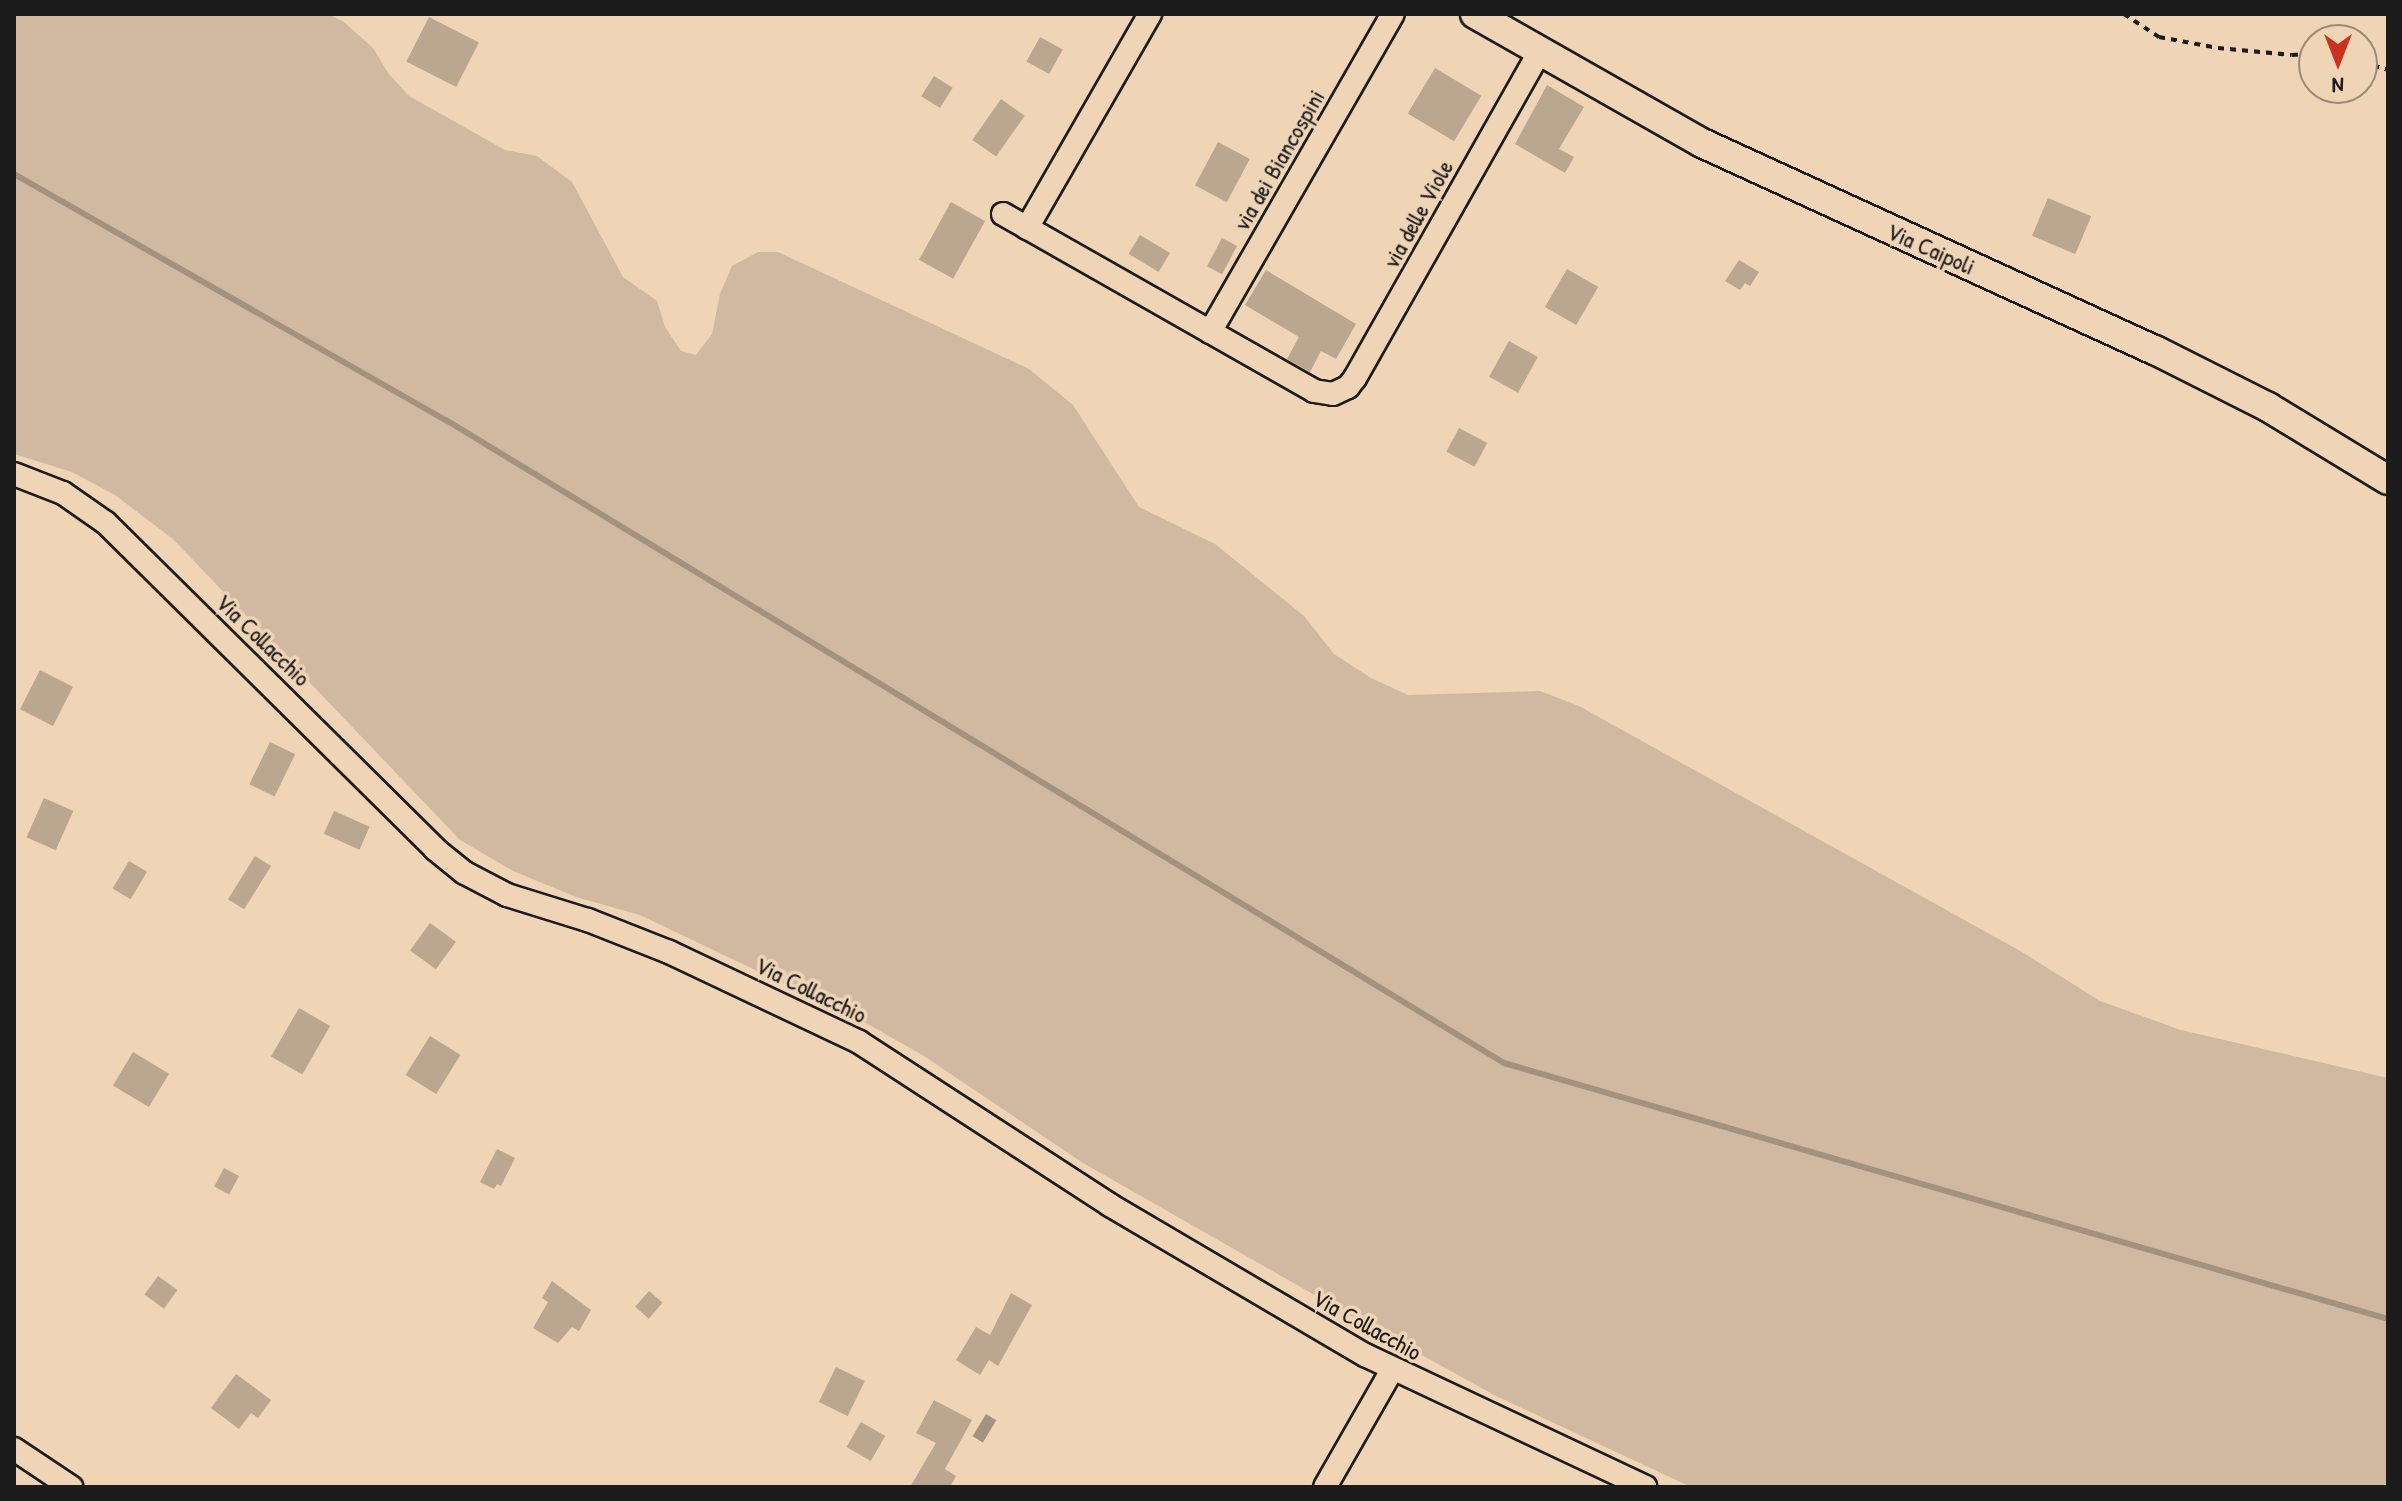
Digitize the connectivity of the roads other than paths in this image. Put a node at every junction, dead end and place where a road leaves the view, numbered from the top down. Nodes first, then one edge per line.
1 (1150, 14) edge
2 (1393, 14) edge
3 (1475, 14) edge
4 (1540, 51) junction
5 (1003, 214) dead end
6 (1027, 228) junction
7 (1210, 332) junction
8 (14, 474) edge
9 (2388, 480) edge
10 (1392, 1370) junction
11 (14, 1449) edge
12 (71, 1487) edge
13 (1325, 1487) edge
14 (1645, 1487) edge

1 - 6 street
2 - 7 street, via dei Biancospini
3 - 4 street, Via Caipoli
4 - 7 street, via delle Viole
4 - 9 street, Via Caipoli
5 - 6 street
6 - 7 street
8 - 10 street, Via Collacchio
10 - 13 street
10 - 14 street, Via Collacchio
11 - 12 street

